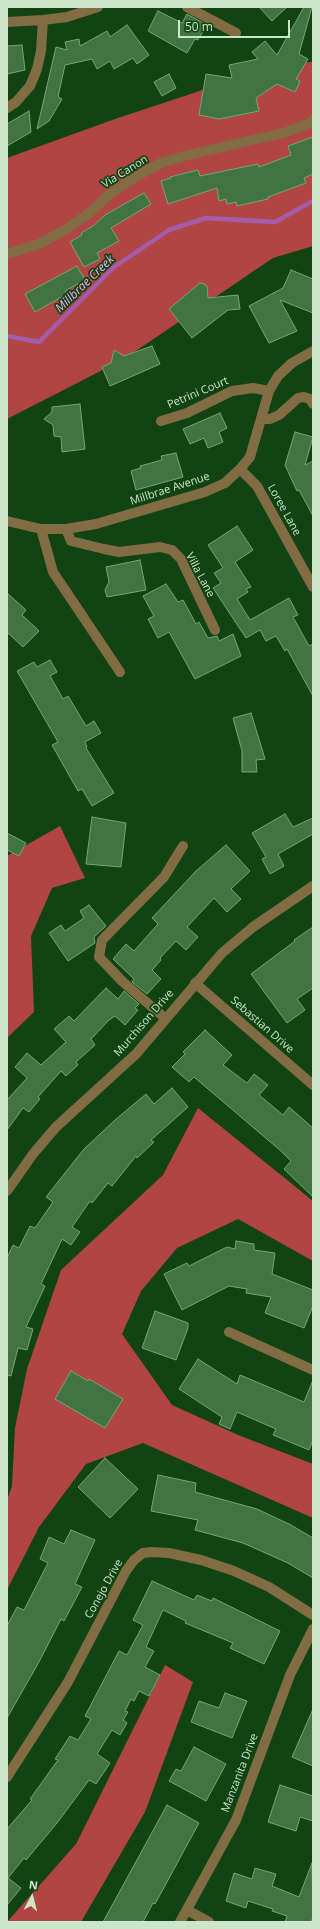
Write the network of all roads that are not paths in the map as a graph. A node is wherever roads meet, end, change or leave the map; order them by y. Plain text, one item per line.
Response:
1 (98, 7) edge
2 (187, 7) edge
3 (43, 20) junction
4 (7, 22) edge
5 (236, 33) dead end
6 (7, 108) edge
7 (313, 120) edge
8 (7, 254) edge
9 (313, 351) edge
10 (269, 391) junction
11 (313, 404) edge
12 (261, 419) junction
13 (161, 421) dead end
14 (240, 470) junction
15 (7, 522) edge
16 (41, 529) junction
17 (66, 529) junction
18 (313, 587) edge
19 (215, 630) dead end
20 (120, 672) dead end
21 (183, 846) dead end
22 (313, 886) edge
23 (195, 983) junction
24 (166, 1019) junction
25 (313, 1085) edge
26 (7, 1191) edge
27 (229, 1332) dead end
28 (313, 1370) edge
29 (313, 1615) edge
30 (313, 1628) edge
31 (7, 1777) edge
32 (187, 1910) junction
33 (180, 1922) edge
34 (209, 1922) edge

1 - 3 street
2 - 5 street
3 - 4 street
3 - 6 street
7 - 8 street, Via Canon
9 - 10 street, Millbrae Avenue
10 - 12 street, Millbrae Avenue
10 - 13 street, Petrini Court
11 - 12 street
12 - 14 street, Millbrae Avenue
14 - 17 street, Millbrae Avenue
14 - 18 street, Loree Lane
15 - 16 street, Millbrae Avenue
16 - 17 street, Millbrae Avenue
16 - 20 street
17 - 19 street, Villa Lane
21 - 24 street
22 - 23 street, Murchison Drive
23 - 24 street, Murchison Drive
23 - 25 street, Sebastian Drive
24 - 26 street, Murchison Drive
27 - 28 street
29 - 31 street, Conejo Drive
30 - 32 street, Manzanita Drive
32 - 33 street, Manzanita Drive
32 - 34 street

